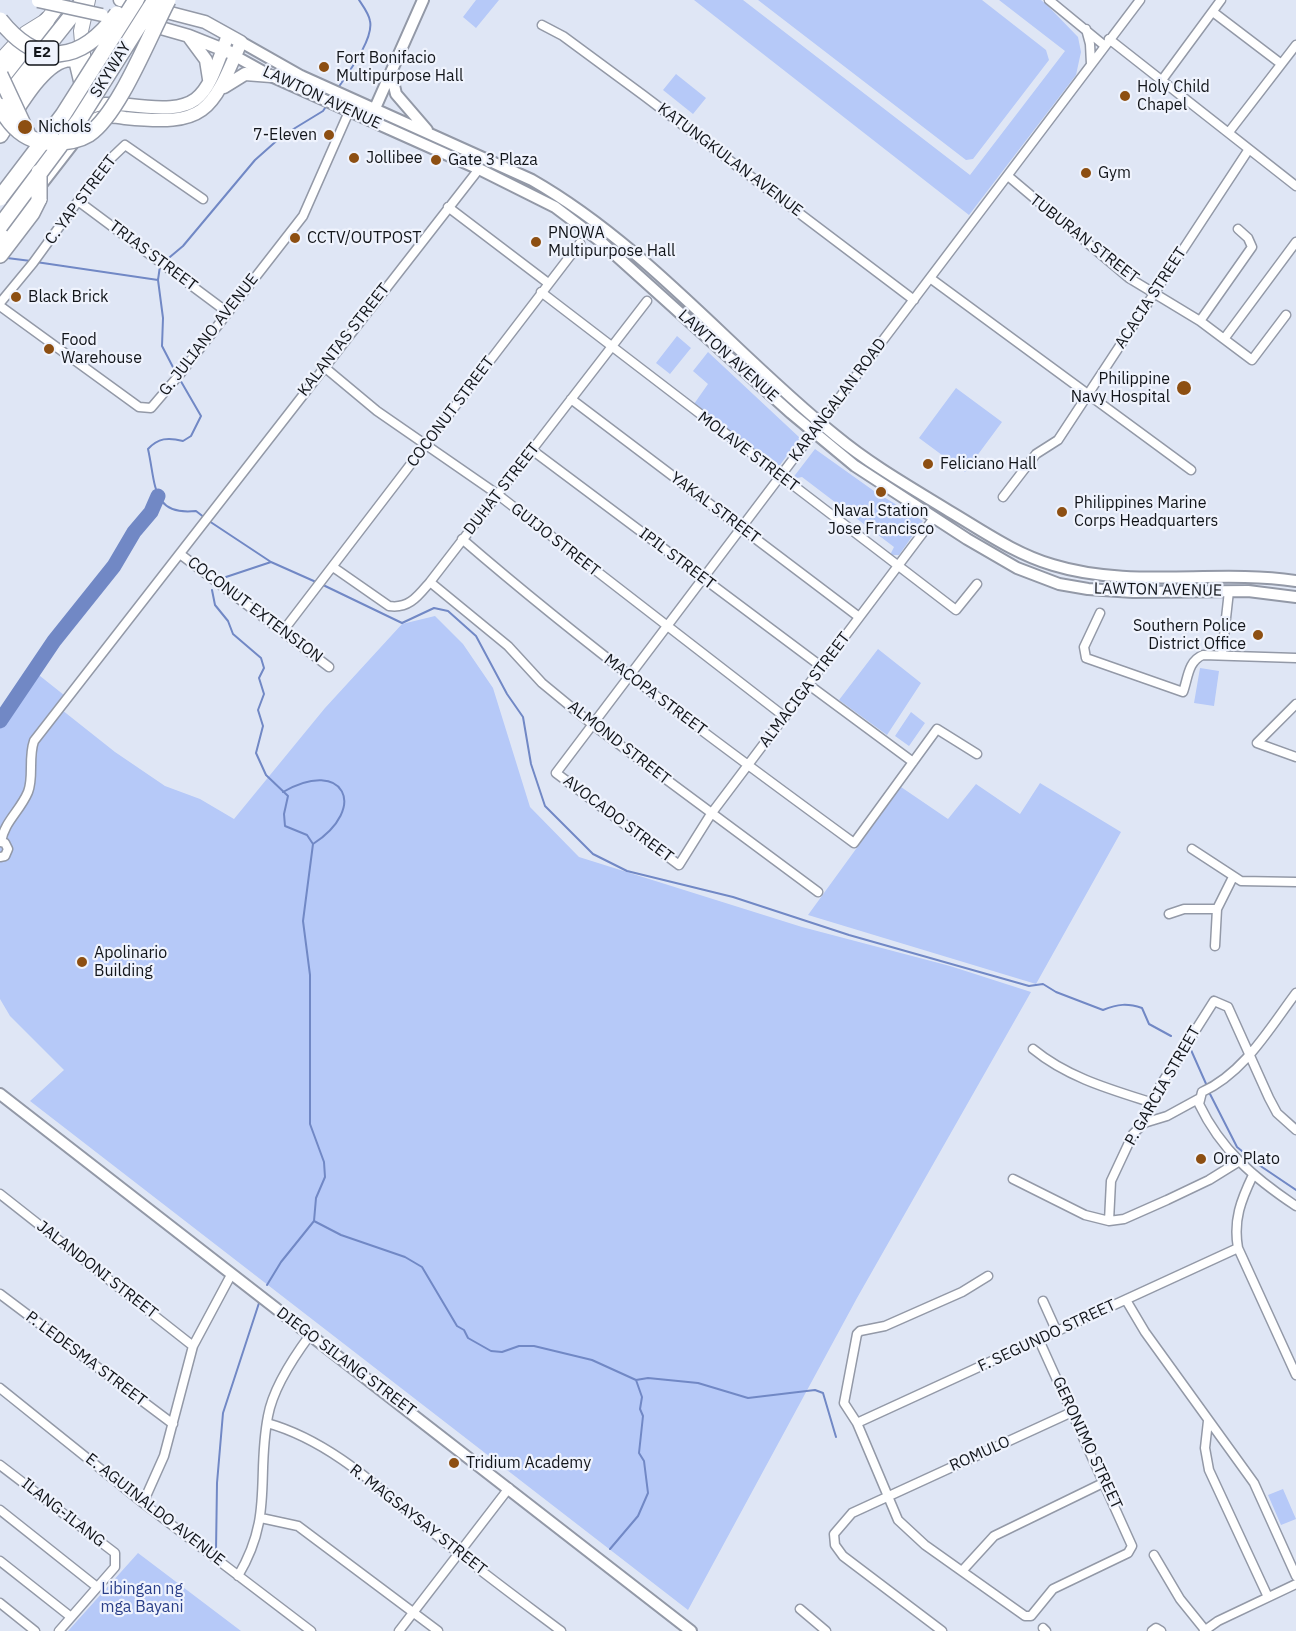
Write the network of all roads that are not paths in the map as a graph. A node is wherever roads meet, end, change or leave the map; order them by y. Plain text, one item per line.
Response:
1 (62, 0) edge
2 (84, 0) edge
3 (88, 0) edge
4 (120, 0) edge
5 (128, 0) edge
6 (136, 0) edge
7 (155, 0) edge
8 (168, 0) edge
9 (423, 0) edge
10 (1049, 0) edge
11 (1140, 0) edge
12 (1221, 0) edge
13 (35, 1) edge
14 (1213, 12) junction
15 (0, 20) edge
16 (47, 20) junction
17 (542, 25) dead end
18 (1086, 29) junction
19 (184, 34) junction
20 (228, 35) junction
21 (241, 42) junction
22 (1107, 43) junction
23 (1296, 45) edge
24 (223, 49) junction
25 (235, 56) junction
26 (0, 61) edge
27 (1280, 63) junction
28 (1091, 65) junction
29 (392, 74) junction
30 (0, 75) edge
31 (271, 76) junction
32 (0, 80) edge
33 (1162, 80) junction
34 (209, 84) junction
35 (217, 94) junction
36 (350, 99) junction
37 (0, 106) edge
38 (375, 109) junction
39 (348, 111) junction
40 (88, 116) junction
41 (370, 121) junction
42 (1229, 132) junction
43 (0, 135) edge
44 (433, 136) junction
45 (1249, 149) junction
46 (479, 169) junction
47 (1008, 176) junction
48 (1296, 186) edge
49 (0, 198) edge
50 (203, 199) dead end
51 (78, 201) junction
52 (448, 207) junction
53 (0, 220) edge
54 (0, 226) edge
55 (1238, 229) dead end
56 (0, 238) edge
57 (1296, 242) edge
58 (580, 243) dead end
59 (0, 255) edge
60 (930, 278) junction
61 (548, 283) junction
62 (541, 292) junction
63 (1155, 292) junction
64 (914, 300) junction
65 (647, 301) dead end
66 (0, 305) edge
67 (227, 312) junction
68 (1286, 315) dead end
69 (1200, 321) junction
70 (1224, 339) junction
71 (611, 348) junction
72 (324, 366) junction
73 (1088, 395) junction
74 (571, 399) junction
75 (820, 422) junction
76 (813, 432) junction
77 (428, 444) junction
78 (532, 450) junction
79 (1191, 470) dead end
80 (780, 476) junction
81 (497, 494) junction
82 (1003, 497) dead end
83 (934, 518) junction
84 (741, 528) junction
85 (462, 539) junction
86 (180, 554) junction
87 (333, 567) junction
88 (897, 567) junction
89 (703, 579) junction
90 (1296, 581) edge
91 (429, 582) junction
92 (977, 584) dead end
93 (1229, 591) junction
94 (1296, 597) edge
95 (1100, 614) dead end
96 (859, 617) junction
97 (666, 628) junction
98 (283, 631) junction
99 (1222, 654) junction
100 (1296, 658) edge
101 (329, 667) dead end
102 (822, 667) junction
103 (629, 676) junction
104 (809, 685) junction
105 (1296, 704) edge
106 (785, 717) junction
107 (593, 724) junction
108 (977, 754) dead end
109 (1296, 757) edge
110 (913, 762) junction
111 (748, 766) junction
112 (556, 773) joint
113 (711, 814) junction
114 (1, 842) edge
115 (1192, 849) dead end
116 (0, 857) edge
117 (679, 865) joint
118 (1233, 877) junction
119 (1296, 882) edge
120 (818, 892) dead end
121 (1217, 909) junction
122 (1169, 914) dead end
123 (1215, 946) dead end
124 (1296, 993) edge
125 (1033, 1049) dead end
126 (1250, 1056) junction
127 (0, 1094) edge
128 (1201, 1095) junction
129 (1150, 1102) junction
130 (1144, 1124) junction
131 (1295, 1128) edge
132 (1238, 1162) junction
133 (1253, 1175) junction
134 (1013, 1179) dead end
135 (0, 1194) edge
136 (1296, 1206) edge
137 (1109, 1221) junction
138 (1238, 1248) junction
139 (231, 1275) junction
140 (988, 1276) dead end
141 (0, 1294) edge
142 (1126, 1300) junction
143 (1043, 1301) dead end
144 (1057, 1332) junction
145 (310, 1335) junction
146 (1039, 1340) junction
147 (193, 1346) junction
148 (1296, 1376) edge
149 (0, 1388) edge
150 (1072, 1412) junction
151 (1208, 1421) junction
152 (267, 1423) junction
153 (857, 1423) junction
154 (173, 1424) junction
155 (0, 1465) edge
156 (1105, 1482) junction
157 (510, 1488) junction
158 (887, 1496) junction
159 (143, 1503) junction
160 (0, 1510) edge
161 (261, 1518) junction
162 (460, 1554) junction
163 (1154, 1555) dead end
164 (0, 1561) edge
165 (962, 1571) junction
166 (238, 1576) junction
167 (1296, 1576) edge
168 (1296, 1584) edge
169 (97, 1587) junction
170 (1268, 1597) junction
171 (0, 1603) edge
172 (800, 1609) dead end
173 (413, 1612) junction
174 (71, 1617) junction
175 (1205, 1630) edge
176 (35, 1631) edge
177 (58, 1631) edge
178 (311, 1631) edge
179 (399, 1631) edge
180 (438, 1631) edge
181 (561, 1631) edge
182 (691, 1631) edge
183 (826, 1631) edge
184 (942, 1631) edge
185 (1152, 1631) edge
186 (1161, 1631) edge

1 - 16 highway, E2
2 - 37 highway, E2
3 - 40 highway
4 - 20 main road, LAWTON AVENUE, bridge
5 - 15 highway, bridge
6 - 49 highway, SKYWAY, bridge
7 - 54 highway, SKYWAY, bridge
8 - 37 highway, bridge
9 - 29 main road
10 - 18 street
11 - 22 street, KARANGALAN ROAD
12 - 14 street
13 - 19 main road, LAWTON AVENUE, bridge
14 - 27 street
14 - 33 street
16 - 26 highway
16 - 32 highway, E2
17 - 64 street, KATUNGKULAN AVENUE
18 - 22 street
18 - 28 street
19 - 24 main road, LAWTON AVENUE
19 - 34 main road
20 - 21 main road, LAWTON AVENUE
20 - 24 main road
21 - 25 main road
21 - 36 main road, LAWTON AVENUE
22 - 28 street, KARANGALAN ROAD
22 - 33 street
23 - 27 street
24 - 25 main road, LAWTON AVENUE
24 - 34 main road
25 - 31 main road, LAWTON AVENUE
25 - 35 main road
27 - 42 street
28 - 47 street, KARANGALAN ROAD
29 - 38 main road
29 - 44 main road
30 - 59 highway, bridge
31 - 35 main road
31 - 39 main road, LAWTON AVENUE
33 - 42 street
34 - 40 main road
35 - 40 main road
36 - 38 main road, LAWTON AVENUE
36 - 39 street, G. JULIANO AVENUE
38 - 41 main road
38 - 44 main road, LAWTON AVENUE
39 - 41 main road, LAWTON AVENUE
39 - 67 street, G. JULIANO AVENUE
40 - 43 highway
40 - 53 main road
40 - 56 main road
41 - 46 main road, LAWTON AVENUE
42 - 45 street
44 - 75 main road, LAWTON AVENUE
45 - 48 street
45 - 63 street, ACACIA STREET
46 - 52 street, KALANTAS STREET
46 - 76 main road, LAWTON AVENUE
47 - 60 street, KARANGALAN ROAD
47 - 63 street, TUBURAN STREET
50 - 51 street, C. YAP STREET
51 - 66 street, C. YAP STREET
51 - 67 street, TRIAS STREET
52 - 61 street
52 - 72 street, KALANTAS STREET
55 - 69 street
57 - 70 street
58 - 61 street, COCONUT STREET
60 - 64 street, KARANGALAN ROAD
60 - 73 street
61 - 62 street, COCONUT STREET
62 - 71 street, MOLAVE STREET
62 - 77 street, COCONUT STREET
63 - 69 street, TUBURAN STREET
63 - 73 street, ACACIA STREET
64 - 75 street, KARANGALAN ROAD
65 - 71 street, DUHAT STREET
66 - 67 street, G. JULIANO AVENUE
68 - 70 street, TUBURAN STREET
69 - 70 street, TUBURAN STREET
71 - 74 street, DUHAT STREET
71 - 80 street, MOLAVE STREET
72 - 77 street, GUIJO STREET
72 - 86 street, KALANTAS STREET
73 - 79 street
73 - 82 street, ACACIA STREET
74 - 78 street, DUHAT STREET
74 - 84 street, YAKAL STREET
75 - 76 street, KARANGALAN ROAD
75 - 90 main road, LAWTON AVENUE
76 - 80 street, KARANGALAN ROAD
76 - 83 main road, LAWTON AVENUE
77 - 81 street, GUIJO STREET
77 - 87 street, COCONUT STREET
78 - 81 street, DUHAT STREET
78 - 89 street, IPIL STREET
80 - 84 street, KARANGALAN ROAD
80 - 88 street, MOLAVE STREET
81 - 85 street, DUHAT STREET
81 - 97 street, GUIJO STREET
83 - 88 street, ALMACIGA STREET
83 - 93 main road, LAWTON AVENUE
84 - 89 street, KARANGALAN ROAD
84 - 96 street, YAKAL STREET
85 - 91 street, DUHAT STREET
85 - 103 street, MACOPA STREET
86 - 98 street, COCONUT EXTENSION
86 - 114 street
87 - 91 street, DUHAT STREET
87 - 98 street, COCONUT STREET
88 - 92 street, MOLAVE STREET
88 - 96 street, ALMACIGA STREET
89 - 97 street, KARANGALAN ROAD
89 - 102 street, IPIL STREET
91 - 107 street, ALMOND STREET
93 - 94 main road, LAWTON AVENUE
93 - 99 street
95 - 99 street
96 - 102 street, ALMACIGA STREET
97 - 103 street, KARANGALAN ROAD
97 - 106 street, GUIJO STREET
98 - 101 street, COCONUT EXTENSION
99 - 100 street
102 - 104 street, ALMACIGA STREET
103 - 107 street, KARANGALAN ROAD
103 - 111 street, MACOPA STREET
104 - 106 street, ALMACIGA STREET
104 - 110 street
105 - 109 street
106 - 111 street, ALMACIGA STREET
107 - 112 street, KARANGALAN ROAD
107 - 113 street, ALMOND STREET
108 - 110 street
110 - 111 street, MACOPA STREET
111 - 113 street, ALMACIGA STREET
112 - 117 street, AVOCADO STREET
113 - 117 street, ALMACIGA STREET
113 - 120 street, ALMOND STREET
114 - 116 street
115 - 118 street
118 - 119 street
118 - 121 street
121 - 122 street
121 - 123 street
124 - 126 street
125 - 129 street
126 - 128 street
126 - 129 street, P. GARCIA STREET
126 - 131 street, P. GARCIA STREET
127 - 139 main road, DIEGO SILANG STREET
128 - 130 street
128 - 132 street
129 - 130 street, P. GARCIA STREET
130 - 137 street, P. GARCIA STREET
132 - 133 street
132 - 137 street
133 - 136 street
133 - 138 street
134 - 137 street
135 - 147 street, JALANDONI STREET
138 - 142 street, F. SEGUNDO STREET
138 - 148 street
139 - 145 main road, DIEGO SILANG STREET
139 - 147 street
140 - 153 street
141 - 154 street, P. LEDESMA STREET
142 - 144 street, F. SEGUNDO STREET
142 - 151 street
143 - 144 street
144 - 146 street, F. SEGUNDO STREET
145 - 152 street
145 - 157 main road, DIEGO SILANG STREET
146 - 150 street, GERONIMO STREET
146 - 153 street, F. SEGUNDO STREET
147 - 154 street
149 - 159 street, E. AGUINALDO AVENUE
150 - 156 street, GERONIMO STREET
150 - 158 street, ROMULO
151 - 167 street
151 - 170 street
152 - 161 street
152 - 162 street, R. MAGSAYSAY STREET
153 - 158 street
154 - 159 street
155 - 169 street, ILANG-ILANG
156 - 165 street
156 - 165 street, GERONIMO STREET
157 - 162 street
157 - 182 main road, DIEGO SILANG STREET
158 - 165 street
158 - 184 street, ROMULO
159 - 166 street, E. AGUINALDO AVENUE
160 - 169 street
161 - 166 street
161 - 173 street
162 - 173 street
162 - 181 street, R. MAGSAYSAY STREET
163 - 175 street
164 - 174 street
166 - 178 street, E. AGUINALDO AVENUE
168 - 170 street
169 - 174 street
170 - 175 street
171 - 176 street
172 - 183 street
173 - 179 street
173 - 180 street
174 - 177 street
185 - 186 street

